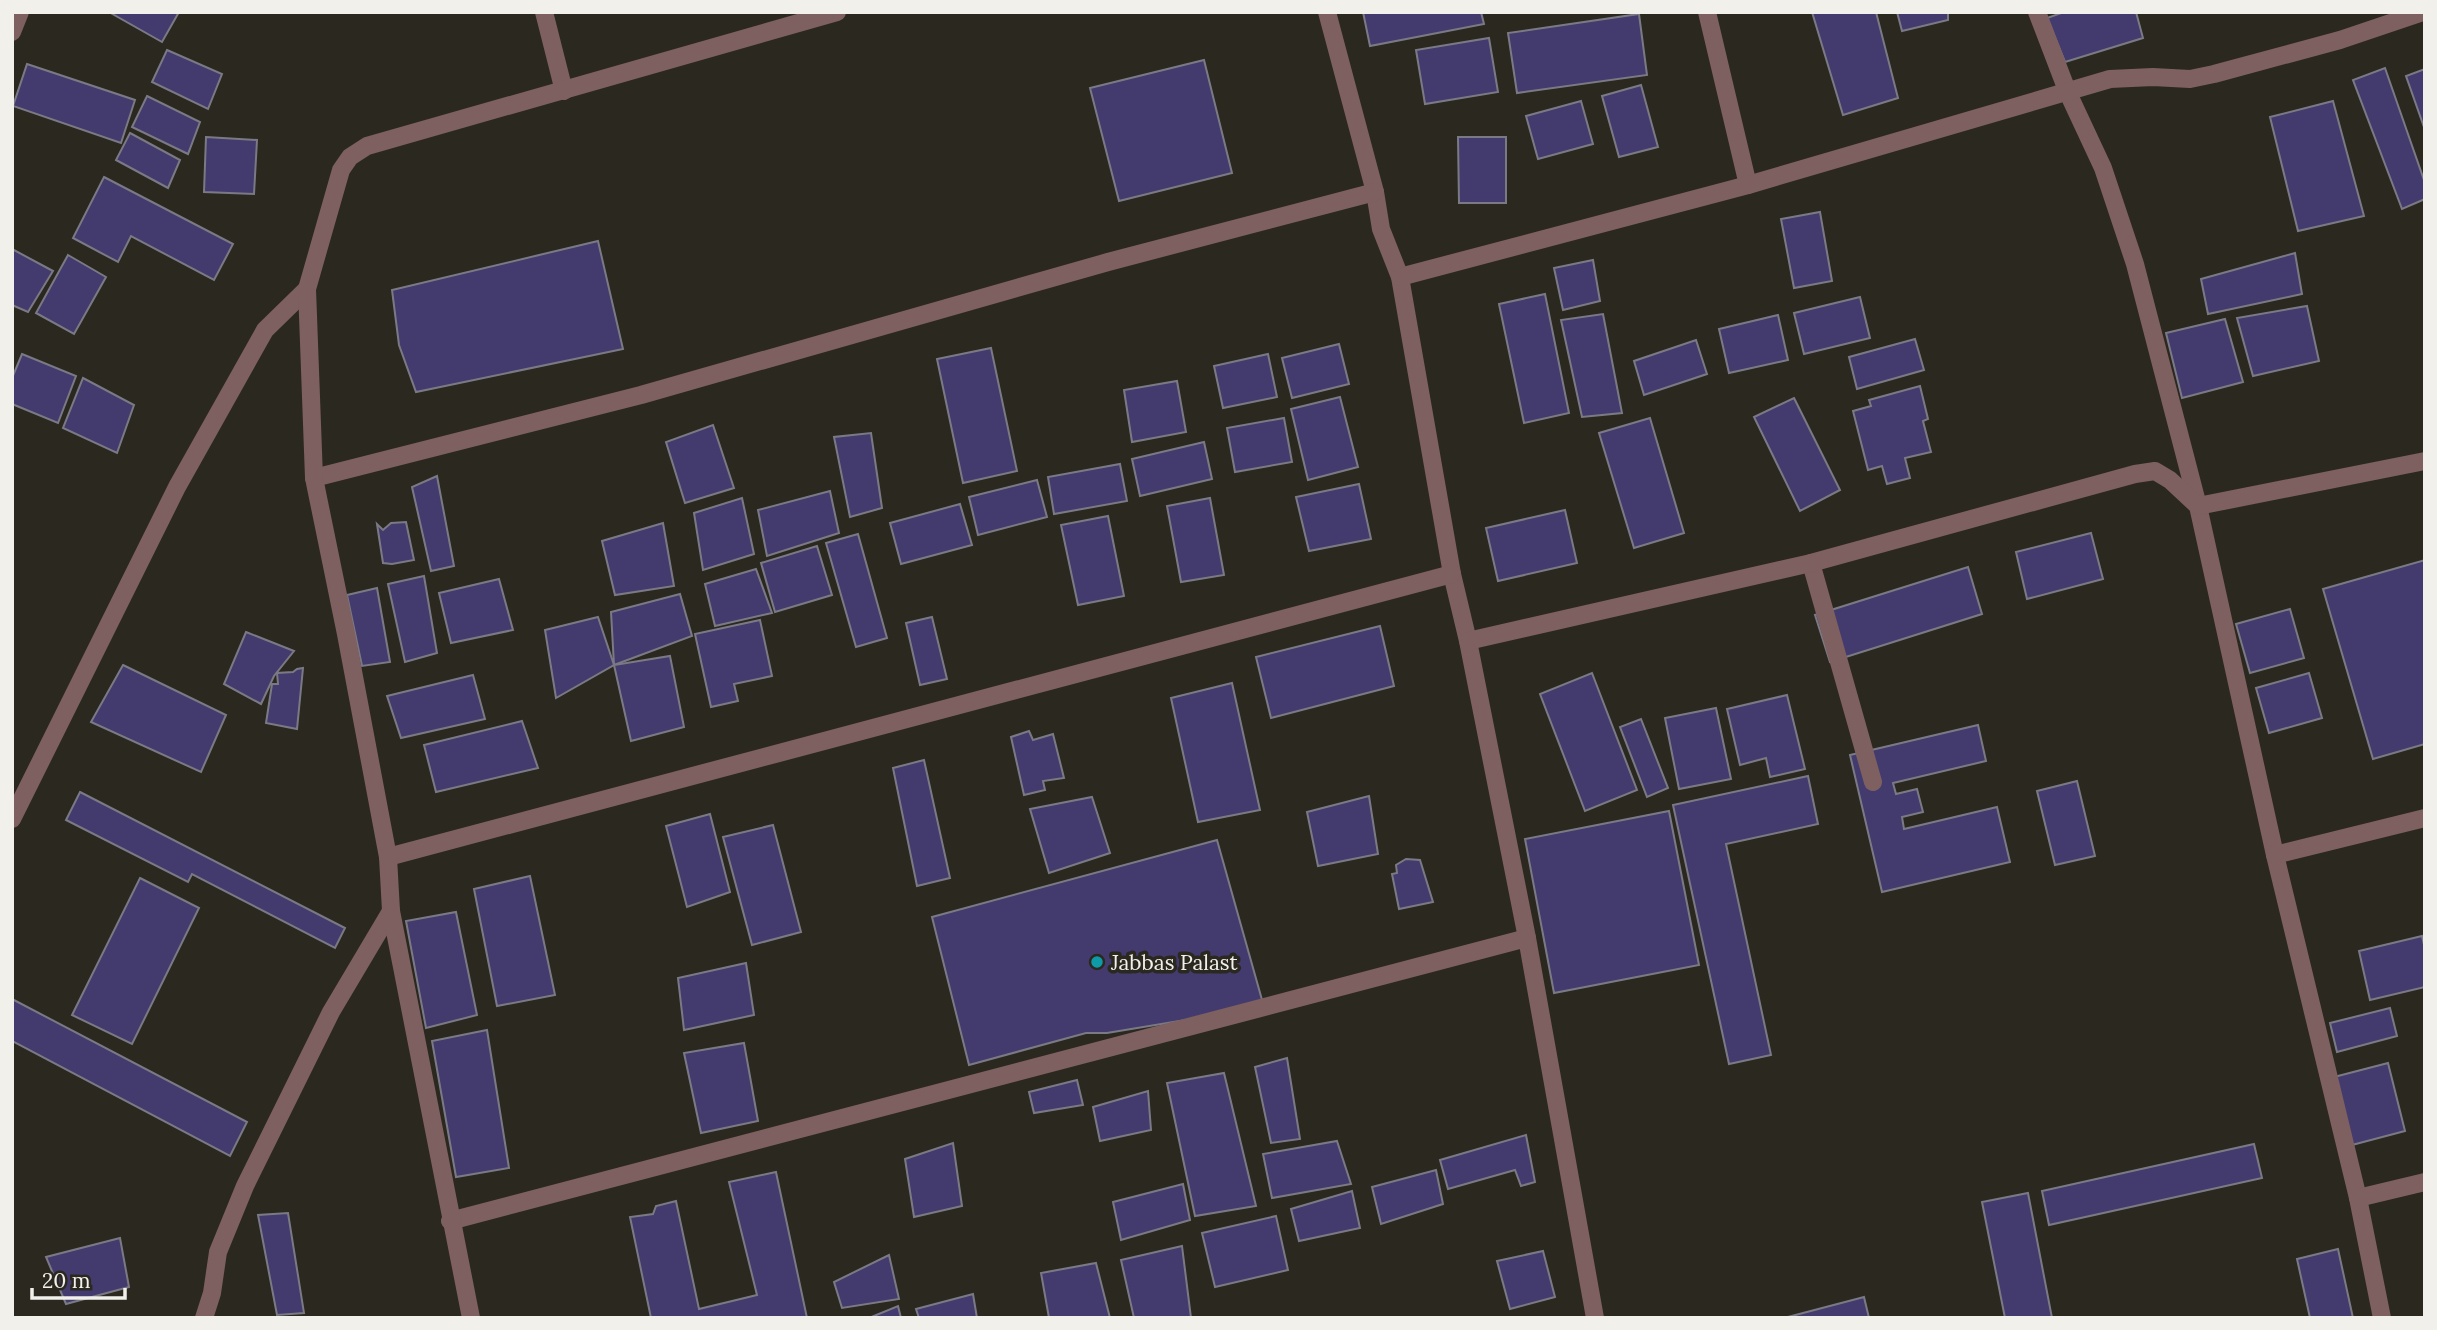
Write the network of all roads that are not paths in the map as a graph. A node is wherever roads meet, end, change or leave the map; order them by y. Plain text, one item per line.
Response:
1 (20, 12) edge
2 (544, 12) edge
3 (837, 12) edge
4 (1327, 12) edge
5 (1707, 12) edge
6 (2037, 12) edge
7 (2423, 12) edge
8 (12, 32) edge
9 (564, 91) junction
10 (2068, 93) junction
11 (1748, 185) junction
12 (1375, 192) junction
13 (1400, 277) junction
14 (307, 289) junction
15 (2425, 460) edge
16 (314, 478) junction
17 (2198, 506) junction
18 (1811, 563) junction
19 (1452, 574) junction
20 (1468, 641) junction
21 (1873, 782) dead end
22 (12, 818) edge
23 (2425, 818) edge
24 (2275, 855) junction
25 (388, 857) junction
26 (391, 911) junction
27 (1527, 937) junction
28 (2425, 1182) edge
29 (2358, 1198) junction
30 (450, 1221) junction
31 (204, 1318) edge
32 (471, 1318) edge
33 (1595, 1318) edge
34 (2382, 1318) edge

1 - 8 street
2 - 9 street
3 - 9 street
4 - 12 street
5 - 11 street
6 - 10 street
7 - 10 street
9 - 14 street
10 - 11 street
10 - 17 street
11 - 13 street
12 - 13 street
12 - 16 street
13 - 19 street
14 - 16 street
14 - 22 street
15 - 17 street
16 - 25 street
17 - 18 street
17 - 24 street
18 - 20 street
18 - 21 street
19 - 20 street
19 - 25 street
20 - 27 street
23 - 24 street
24 - 29 street
25 - 26 street
26 - 30 street
26 - 31 street
27 - 30 street
27 - 33 street
28 - 29 street
29 - 34 street
30 - 32 street

